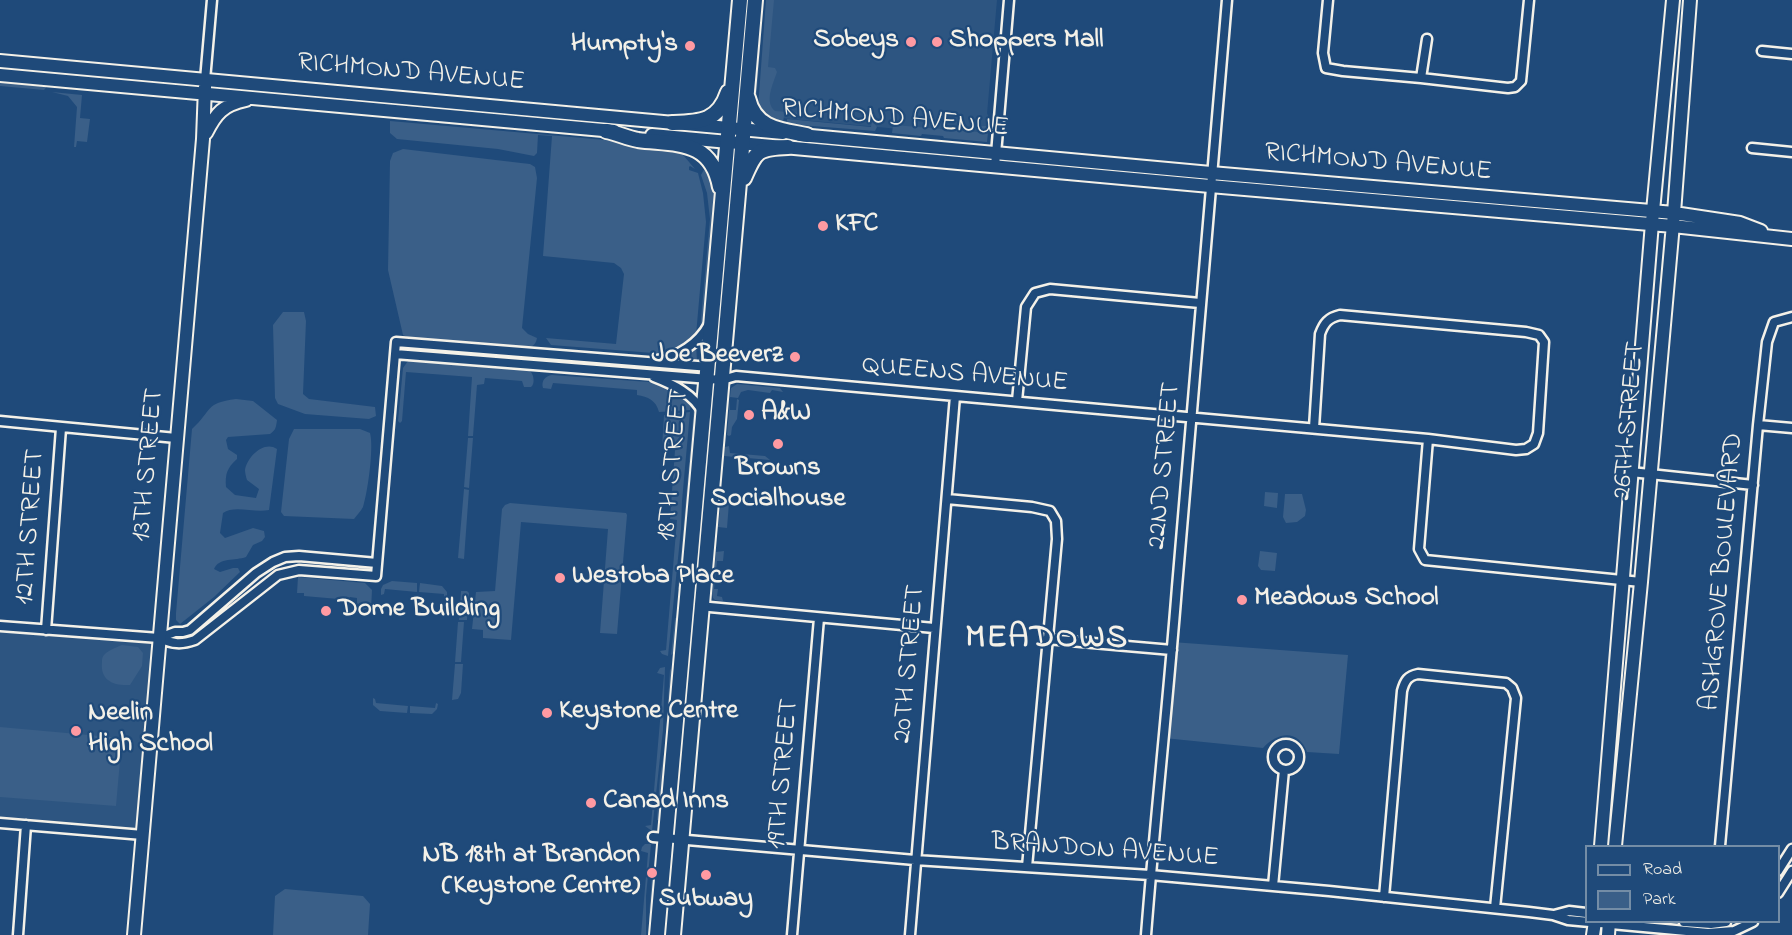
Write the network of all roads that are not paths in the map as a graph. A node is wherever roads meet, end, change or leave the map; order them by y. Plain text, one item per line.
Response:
1 (212, 0) edge
2 (740, 0) edge
3 (754, 0) edge
4 (1009, 0) edge
5 (1227, 0) edge
6 (1328, 0) edge
7 (1529, 0) edge
8 (1673, 0) edge
9 (1690, 0) edge
10 (1427, 39) dead end
11 (1762, 51) dead end
12 (1792, 54) edge
13 (0, 61) edge
14 (735, 61) junction
15 (0, 75) edge
16 (1421, 78) junction
17 (205, 80) junction
18 (747, 87) junction
19 (206, 94) junction
20 (386, 96) junction
21 (255, 98) junction
22 (384, 111) junction
23 (672, 123) junction
24 (606, 131) junction
25 (736, 135) junction
26 (807, 135) junction
27 (203, 139) junction
28 (788, 147) junction
29 (1752, 148) dead end
30 (1792, 152) edge
31 (995, 160) junction
32 (1211, 173) junction
33 (1210, 186) junction
34 (737, 197) junction
35 (722, 207) junction
36 (1653, 211) junction
37 (1673, 220) junction
38 (1652, 225) junction
39 (1787, 239) edge
40 (714, 303) junction
41 (1200, 303) junction
42 (1792, 317) edge
43 (395, 354) junction
44 (641, 361) junction
45 (642, 373) junction
46 (719, 374) junction
47 (954, 396) junction
48 (1017, 401) junction
49 (1190, 417) junction
50 (0, 421) edge
51 (703, 423) junction
52 (1758, 425) junction
53 (61, 428) junction
54 (1314, 428) junction
55 (1792, 428) edge
56 (176, 438) junction
57 (1428, 439) junction
58 (1631, 472) junction
59 (1651, 474) junction
60 (1753, 485) junction
61 (947, 499) junction
62 (377, 563) junction
63 (1622, 580) junction
64 (1641, 582) junction
65 (694, 605) junction
66 (819, 618) junction
67 (0, 626) edge
68 (934, 628) junction
69 (46, 630) junction
70 (159, 638) junction
71 (1047, 639) junction
72 (1172, 650) junction
73 (1284, 770) dead end
74 (0, 823) edge
75 (26, 825) junction
76 (143, 835) junction
77 (660, 837) junction
78 (680, 839) junction
79 (1601, 845) edge
80 (1614, 845) edge
81 (1720, 845) edge
82 (799, 849) junction
83 (1792, 849) edge
84 (915, 860) junction
85 (1027, 867) junction
86 (1780, 869) edge
87 (1792, 871) edge
88 (1150, 875) junction
89 (1274, 886) junction
90 (1780, 891) edge
91 (1384, 897) junction
92 (1495, 908) junction
93 (1553, 915) junction
94 (1585, 919) edge
95 (1585, 922) edge
96 (1592, 923) edge
97 (1720, 923) edge
98 (1749, 923) edge
99 (1609, 927) edge
100 (1718, 933) junction
101 (18, 935) edge
102 (134, 935) edge
103 (657, 935) edge
104 (673, 935) edge
105 (792, 935) edge
106 (909, 935) edge
107 (1146, 935) edge

1 - 17 street, 13TH STREET
2 - 14 main road, 18TH STREET
3 - 18 main road, 18TH STREET
4 - 31 street
5 - 32 street, 22ND STREET
6 - 16 street
7 - 16 street
8 - 36 main road, 26TH STREET
9 - 37 main road, 26TH STREET
10 - 16 street
11 - 12 street
13 - 17 main road, RICHMOND AVENUE
14 - 23 main road
14 - 25 main road, 18TH STREET
15 - 19 main road, RICHMOND AVENUE
17 - 19 main road, 13TH STREET
17 - 20 main road, RICHMOND AVENUE
18 - 25 main road, 18TH STREET
18 - 26 main road
19 - 21 main road, RICHMOND AVENUE
19 - 27 main road, 13TH STREET
20 - 22 street
20 - 23 main road, RICHMOND AVENUE
21 - 22 main road, RICHMOND AVENUE
21 - 27 main road
22 - 24 main road, RICHMOND AVENUE
23 - 25 main road, RICHMOND AVENUE
24 - 25 main road, RICHMOND AVENUE
24 - 35 main road
25 - 26 main road, RICHMOND AVENUE
25 - 28 main road, RICHMOND AVENUE
25 - 34 main road, 18TH STREET
25 - 35 main road, 18TH STREET
26 - 31 main road, RICHMOND AVENUE
27 - 56 main road, 13TH STREET
28 - 31 main road, RICHMOND AVENUE
28 - 34 main road
29 - 30 street
31 - 32 main road, RICHMOND AVENUE
31 - 33 main road, RICHMOND AVENUE
32 - 33 street, 22ND STREET
32 - 36 main road, RICHMOND AVENUE
33 - 38 main road, RICHMOND AVENUE
33 - 41 street, 22ND STREET
34 - 46 main road, 18TH STREET
35 - 40 main road, 18TH STREET
36 - 37 main road, RICHMOND AVENUE
36 - 38 main road, 26TH STREET
37 - 38 main road, RICHMOND AVENUE
37 - 39 main road, RICHMOND AVENUE
37 - 59 main road, 26TH STREET
38 - 58 main road, 26TH STREET
40 - 44 street
40 - 46 main road, 18TH STREET
41 - 48 street
41 - 49 street, 22ND STREET
42 - 52 street, ASHGROVE BOULEVARD
43 - 44 street
43 - 45 street
43 - 62 street
44 - 46 street
45 - 46 street
45 - 51 street
46 - 47 street, QUEENS AVENUE
46 - 51 main road, 18TH STREET
46 - 65 main road, 18TH STREET
47 - 48 street, QUEENS AVENUE
47 - 61 street, 20TH STREET
48 - 49 street, QUEENS AVENUE
49 - 54 street, QUEENS AVENUE
49 - 72 street, 22ND STREET
50 - 53 street
51 - 65 main road, 18TH STREET
52 - 55 street
52 - 60 street, ASHGROVE BOULEVARD
53 - 56 street
53 - 69 street, 12TH STREET
54 - 57 street, QUEENS AVENUE
54 - 57 street, QUEENS AVENUE
56 - 70 main road, 13TH STREET
57 - 63 street
58 - 59 street
58 - 63 main road, 26TH STREET
59 - 60 street
59 - 64 main road, 26TH STREET
60 - 81 street, ASHGROVE BOULEVARD
61 - 68 street, 20TH STREET
61 - 71 street
62 - 70 street
62 - 70 street
63 - 64 street
63 - 79 main road, 26TH STREET
64 - 80 main road, 26TH STREET
65 - 66 street
65 - 77 main road, 18TH STREET
65 - 78 main road, 18TH STREET
66 - 68 street
66 - 82 street, 19TH STREET
67 - 69 street
68 - 84 street, 20TH STREET
69 - 70 street
70 - 76 main road, 13TH STREET
71 - 72 street
71 - 85 street
72 - 88 street, 22ND STREET
73 - 89 street
74 - 75 street
75 - 76 street
75 - 101 street
76 - 102 main road, 13TH STREET
77 - 78 street, BRANDON AVENUE
77 - 103 main road, 18TH STREET
78 - 82 street, BRANDON AVENUE
78 - 104 main road, 18TH STREET
82 - 84 street, BRANDON AVENUE
82 - 105 street, 19TH STREET
83 - 86 street
84 - 85 street, BRANDON AVENUE
84 - 106 street, 20TH STREET
85 - 88 street, BRANDON AVENUE
87 - 90 street
88 - 89 street, BRANDON AVENUE
88 - 107 street, 22ND STREET
89 - 91 street, BRANDON AVENUE
91 - 92 street, BRANDON AVENUE
91 - 92 street
92 - 93 street, BRANDON AVENUE
93 - 94 street, BRANDON AVENUE
93 - 95 street, BRANDON AVENUE
96 - 99 street
97 - 100 street
98 - 100 street
99 - 100 street

